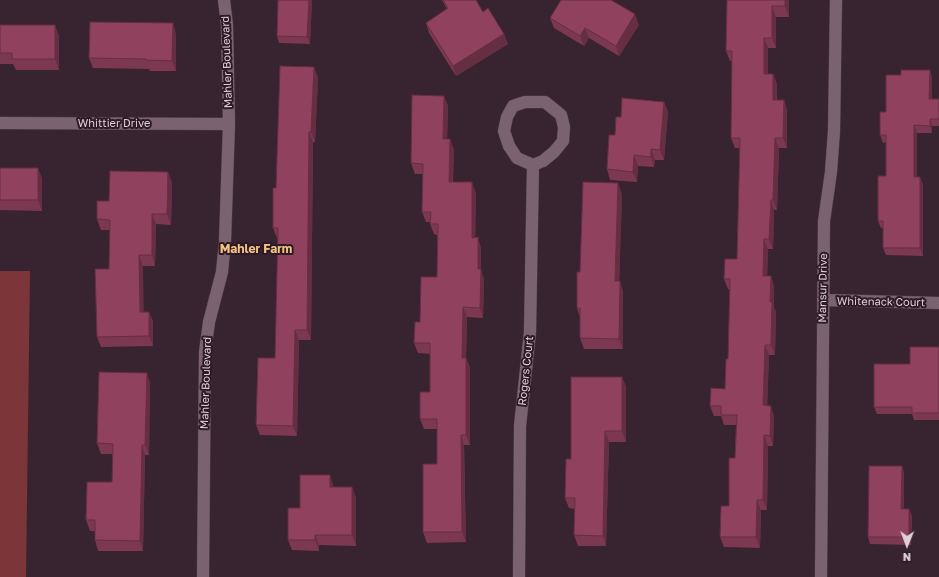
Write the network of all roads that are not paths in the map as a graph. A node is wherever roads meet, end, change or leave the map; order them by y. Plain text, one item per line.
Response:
1 (224, 0) edge
2 (836, 0) edge
3 (0, 123) edge
4 (228, 124) junction
5 (533, 165) junction
6 (823, 300) junction
7 (939, 303) edge
8 (203, 577) edge
9 (519, 577) edge
10 (821, 577) edge

1 - 4 street, Mahler Boulevard
2 - 6 street, Mansur Drive
3 - 4 street, Whittier Drive
4 - 8 street, Mahler Boulevard
5 - 5 street
5 - 9 street, Rogers Court
6 - 7 street, Whitenack Court
6 - 10 street, Mansur Drive

